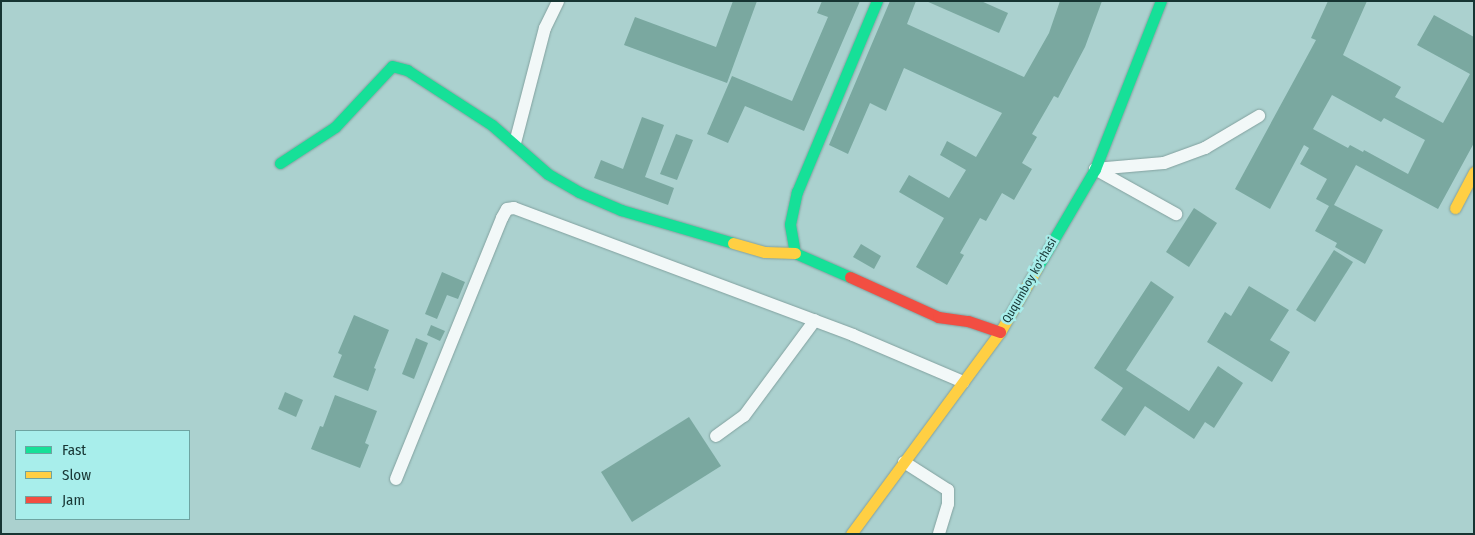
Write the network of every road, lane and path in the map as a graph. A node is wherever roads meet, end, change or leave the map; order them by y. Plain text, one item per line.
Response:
1 (558, 1) edge
2 (877, 1) edge
3 (1161, 1) edge
4 (1259, 116) dead end
5 (515, 143) junction
6 (280, 163) dead end
7 (1095, 169) junction
8 (1474, 172) edge
9 (1455, 208) dead end
10 (1176, 214) dead end
11 (796, 253) junction
12 (815, 320) junction
13 (1000, 332) junction
14 (963, 382) junction
15 (716, 436) dead end
16 (904, 462) junction
17 (396, 479) dead end
18 (851, 534) edge
19 (939, 534) edge

1 - 5 lane
2 - 11 street
3 - 7 street, Ququmboy ko'chasi
4 - 7 lane
5 - 6 street
5 - 11 street
7 - 10 lane
7 - 13 street, Ququmboy ko'chasi
8 - 9 street
11 - 13 street
12 - 14 lane
12 - 15 lane
12 - 17 lane
13 - 14 street, Ququmboy ko'chasi
14 - 16 street, Ququmboy ko'chasi
16 - 18 street, Ququmboy ko'chasi
16 - 19 lane

